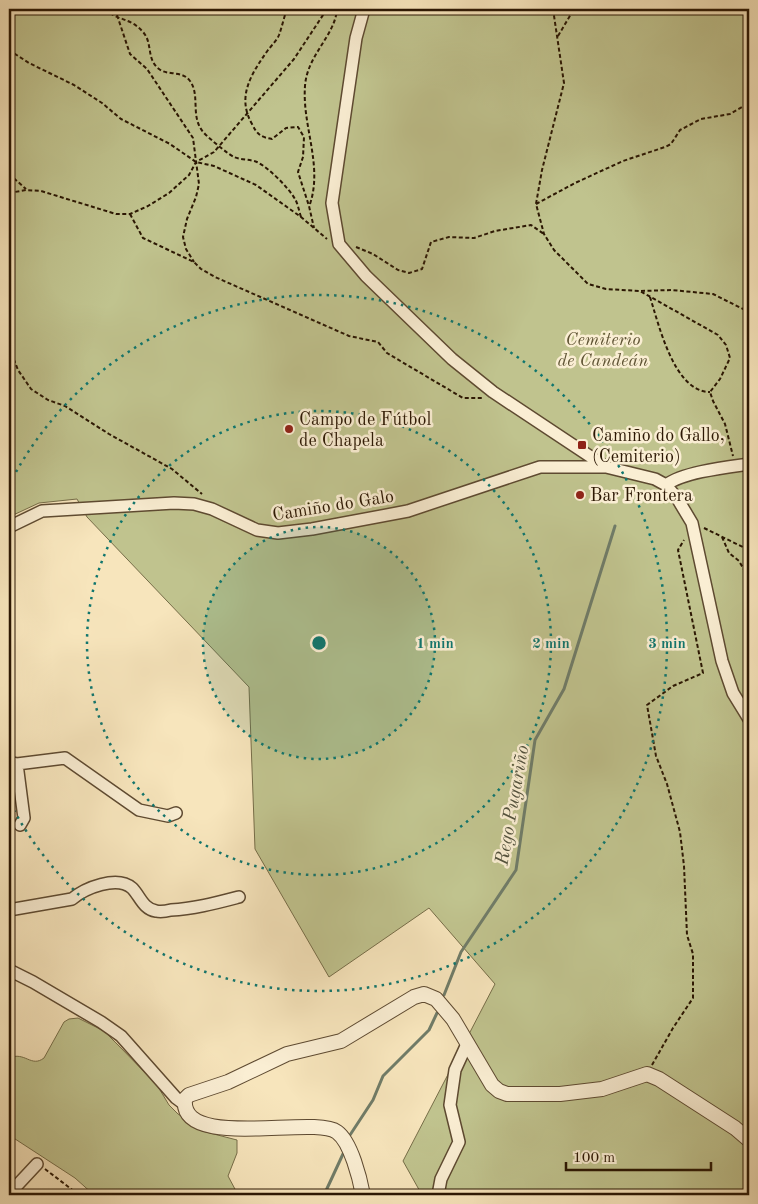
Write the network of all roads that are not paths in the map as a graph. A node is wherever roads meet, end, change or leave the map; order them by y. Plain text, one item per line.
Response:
1 (364, 9) edge
2 (749, 464) edge
3 (606, 467) junction
4 (666, 484) junction
5 (9, 527) edge
6 (749, 719) edge
7 (13, 763) edge
8 (176, 813) dead end
9 (20, 825) dead end
10 (239, 897) dead end
11 (9, 910) edge
12 (9, 970) edge
13 (468, 1044) junction
14 (184, 1104) junction
15 (749, 1140) edge
16 (37, 1164) road end
17 (9, 1194) edge
18 (363, 1195) edge
19 (438, 1195) edge

1 - 3 street
2 - 4 street
3 - 4 street
3 - 5 street, Camiño do Galo
4 - 6 street
7 - 8 street
7 - 9 street
10 - 11 street
12 - 14 street
13 - 14 street
13 - 15 street
13 - 19 street
14 - 18 street
16 - 17 street

